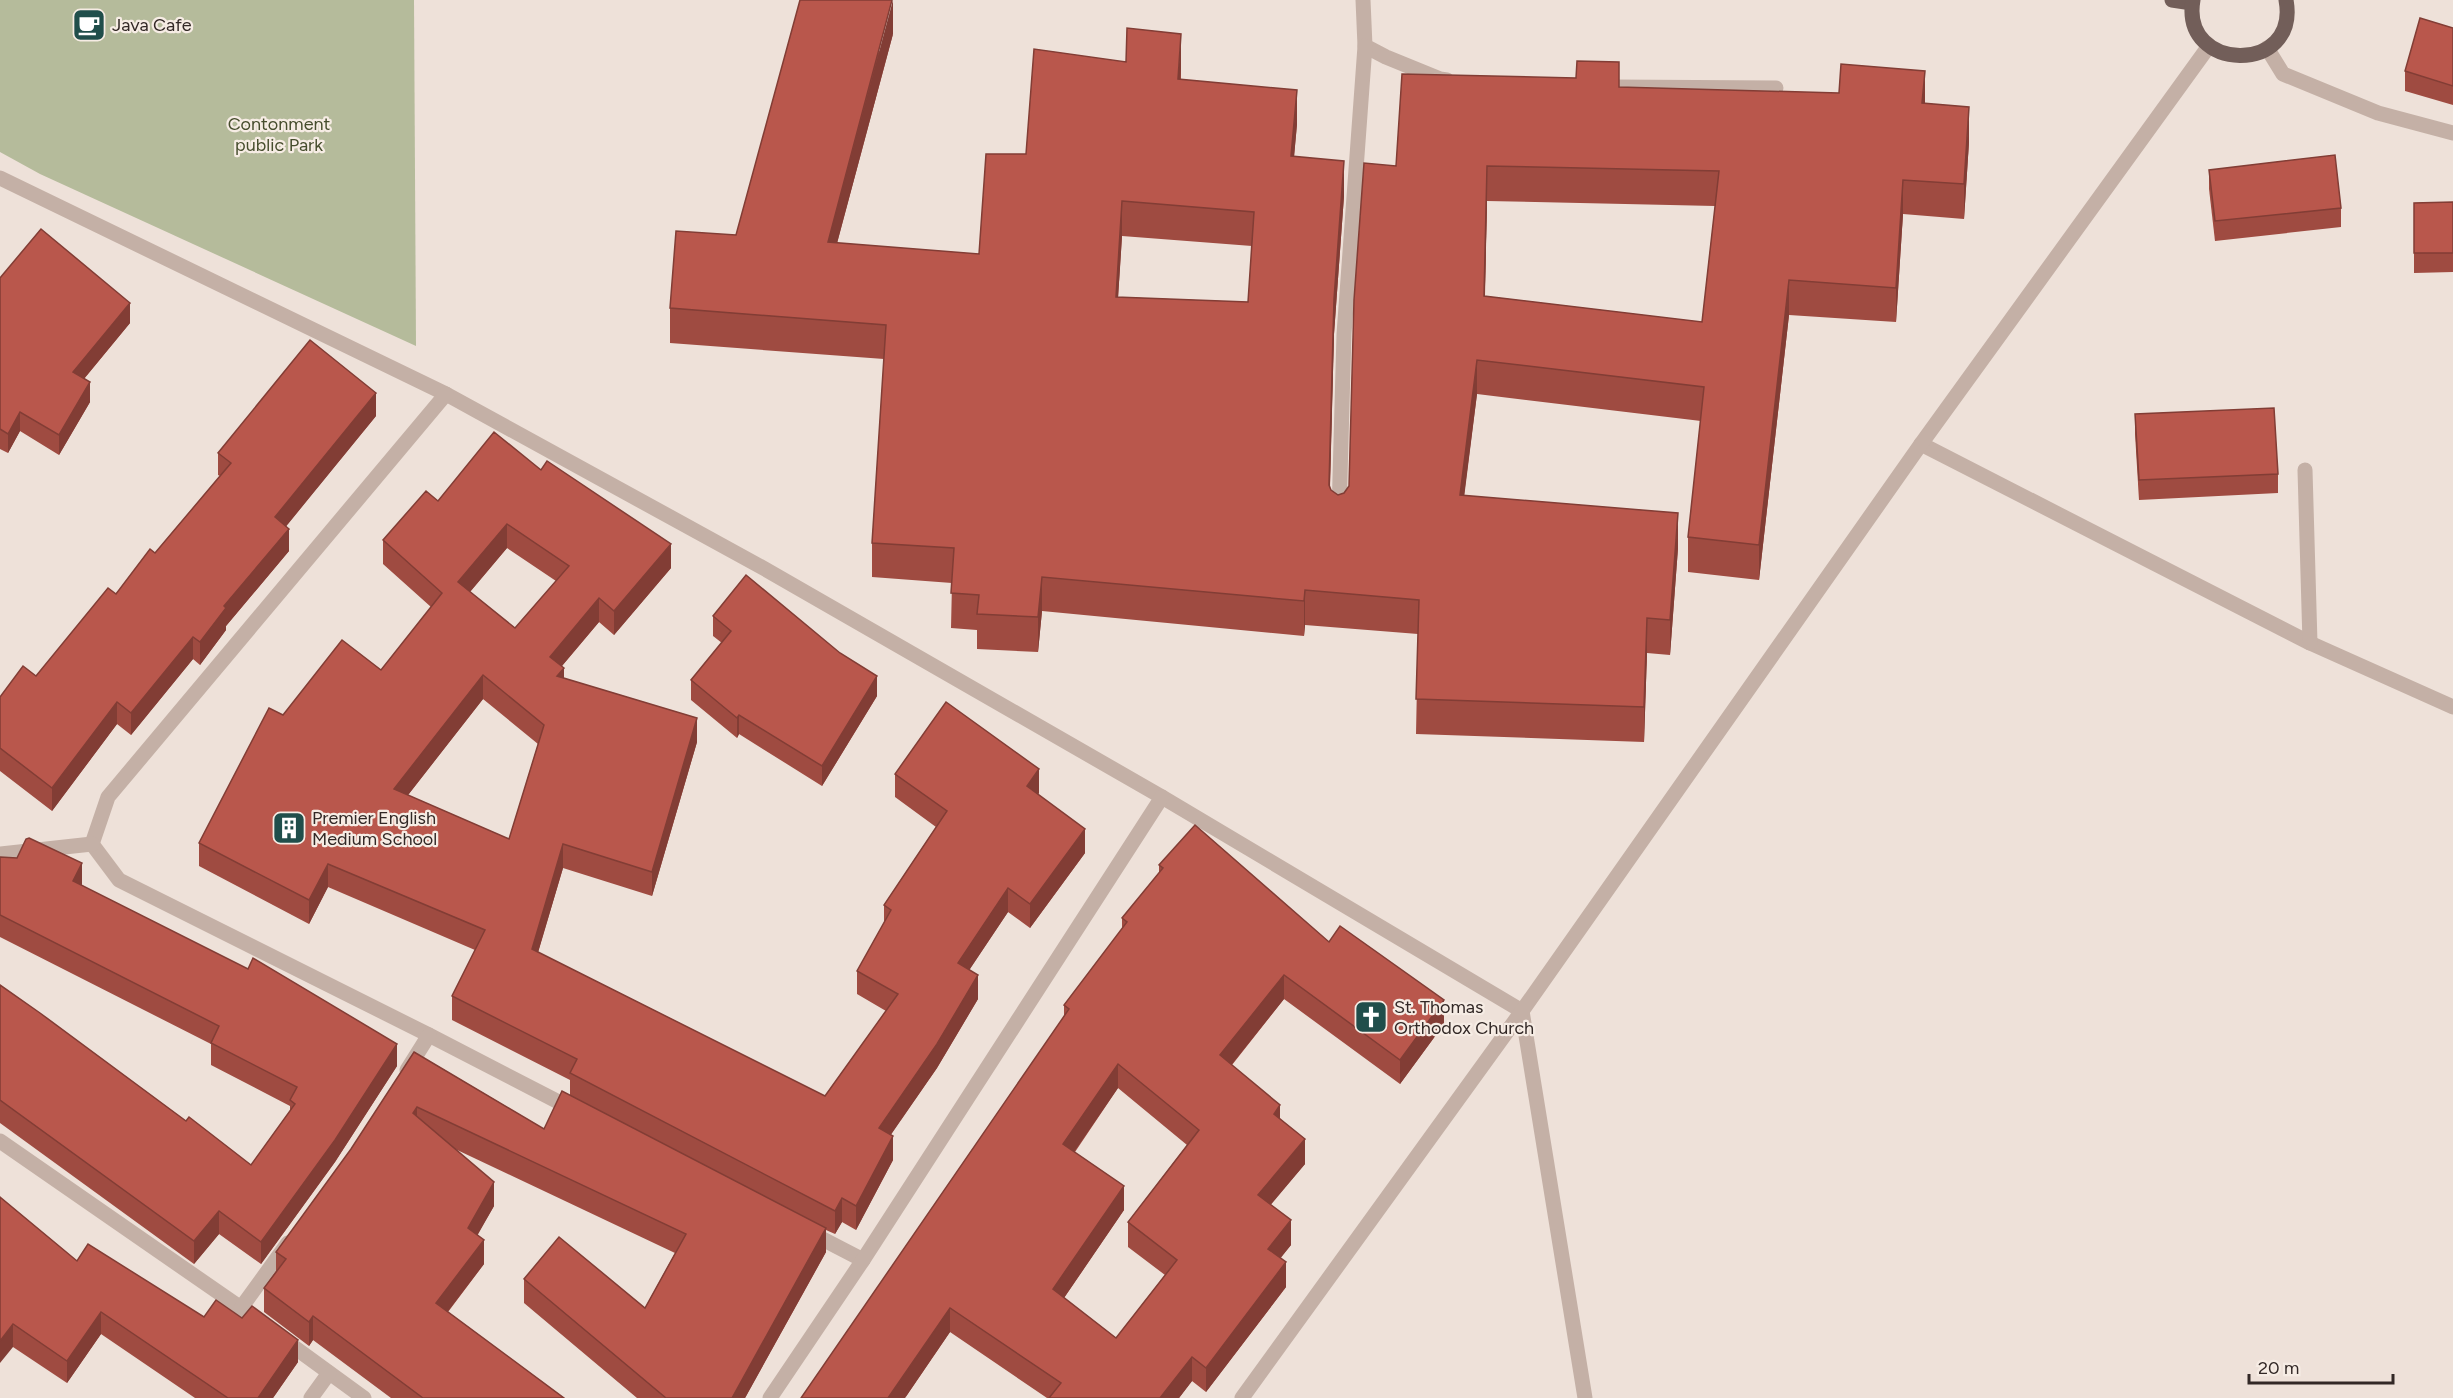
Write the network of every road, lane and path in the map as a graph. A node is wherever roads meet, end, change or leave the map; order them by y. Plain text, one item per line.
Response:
1 (1363, 0) edge
2 (2172, 0) edge
3 (2286, 0) edge
4 (2193, 2) edge
5 (1365, 46) junction
6 (2209, 46) junction
7 (2268, 48) junction
8 (1463, 81) edge
9 (1602, 87) edge
10 (1776, 88) dead end
11 (2453, 133) edge
12 (0, 178) edge
13 (446, 394) junction
14 (1921, 444) junction
15 (2304, 470) dead end
16 (1339, 520) edge
17 (2310, 643) junction
18 (2453, 707) edge
19 (1162, 797) junction
20 (92, 844) junction
21 (0, 854) edge
22 (1522, 1011) junction
23 (429, 1035) junction
24 (398, 1082) edge
25 (588, 1117) edge
26 (0, 1141) edge
27 (789, 1222) edge
28 (295, 1233) edge
29 (863, 1260) junction
30 (241, 1308) junction
31 (329, 1373) junction
32 (311, 1398) edge
33 (364, 1398) edge
34 (770, 1398) edge
35 (1242, 1398) edge
36 (1586, 1398) edge

1 - 5 street
2 - 4 main road
3 - 7 main road
4 - 6 main road
5 - 8 street
5 - 16 street
6 - 7 main road
6 - 14 street
7 - 11 street
9 - 10 street
12 - 13 street
13 - 19 street
13 - 20 street
14 - 17 street
14 - 22 street
15 - 17 street
17 - 18 street
19 - 22 street
19 - 29 street
20 - 21 street
20 - 23 street
22 - 35 street
22 - 36 street
23 - 24 street
23 - 25 street
26 - 30 street
27 - 29 street
28 - 30 street
29 - 34 street
30 - 31 street
31 - 32 street
31 - 33 street

